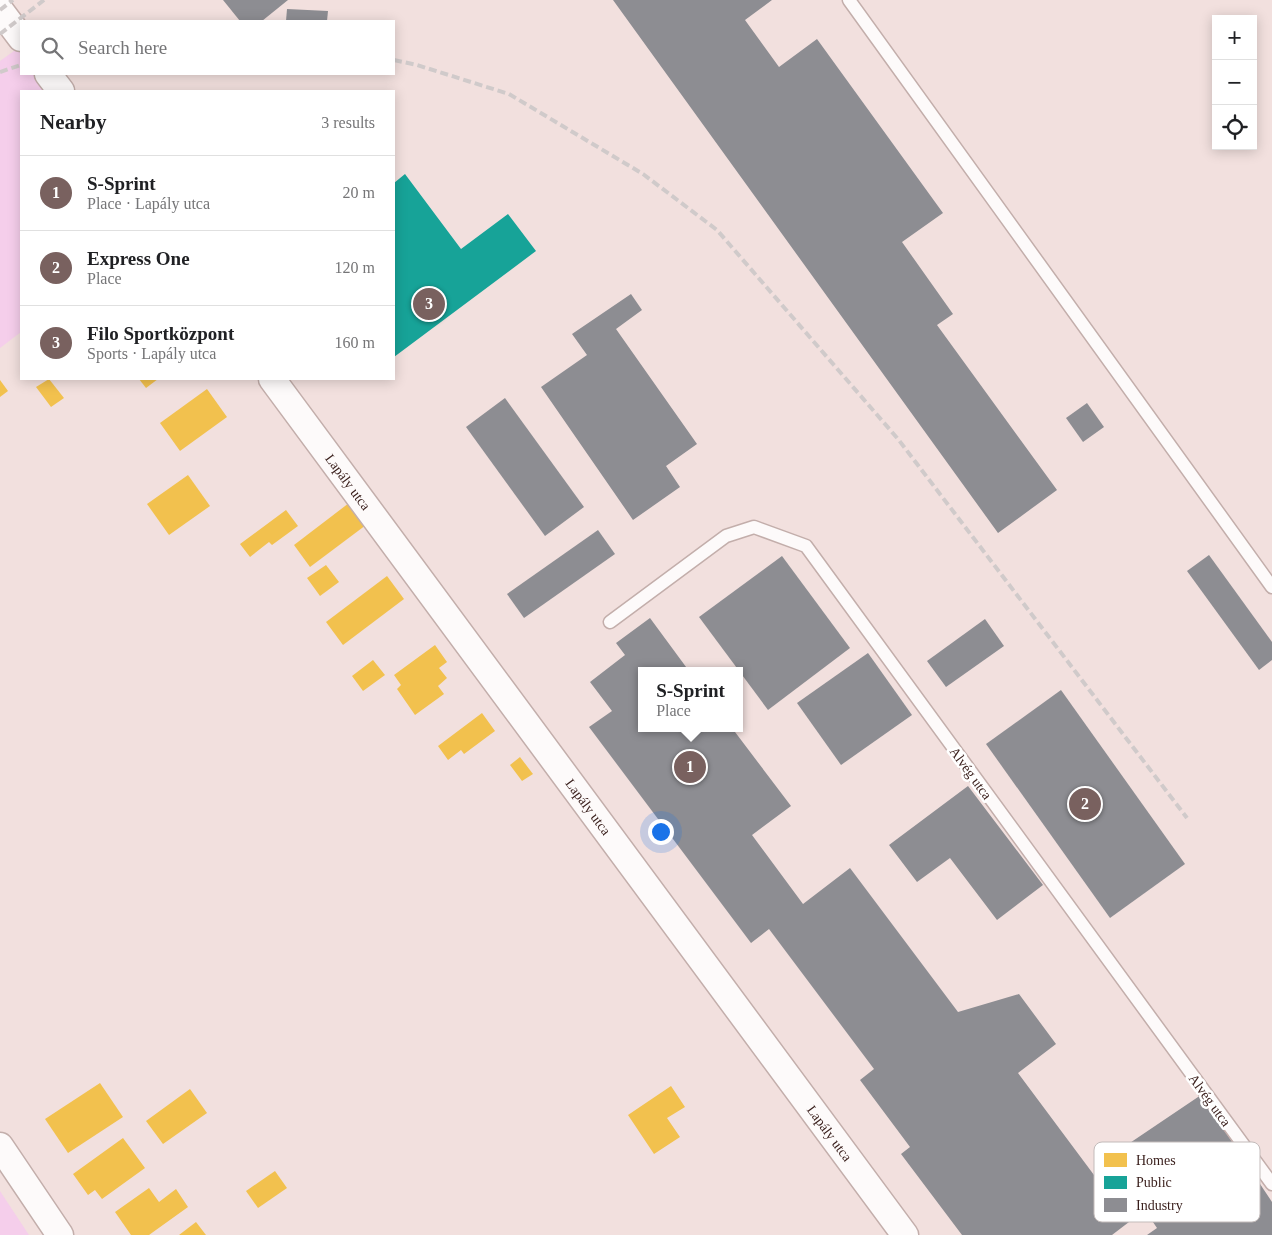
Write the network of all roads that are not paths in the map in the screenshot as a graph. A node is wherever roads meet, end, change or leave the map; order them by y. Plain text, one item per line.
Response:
1 (849, 0) edge
2 (0, 10) edge
3 (20, 37) edge
4 (49, 75) edge
5 (60, 90) edge
6 (273, 380) edge
7 (1272, 587) edge
8 (610, 622) dead end
9 (1241, 1142) edge
10 (0, 1146) edge
11 (1260, 1168) edge
12 (1272, 1184) edge
13 (60, 1235) edge
14 (905, 1235) edge

1 - 7 lane
2 - 3 street
4 - 5 street
6 - 14 street, Lapály utca
8 - 9 lane, Alvég utca
10 - 13 street
11 - 12 lane, Alvég utca

